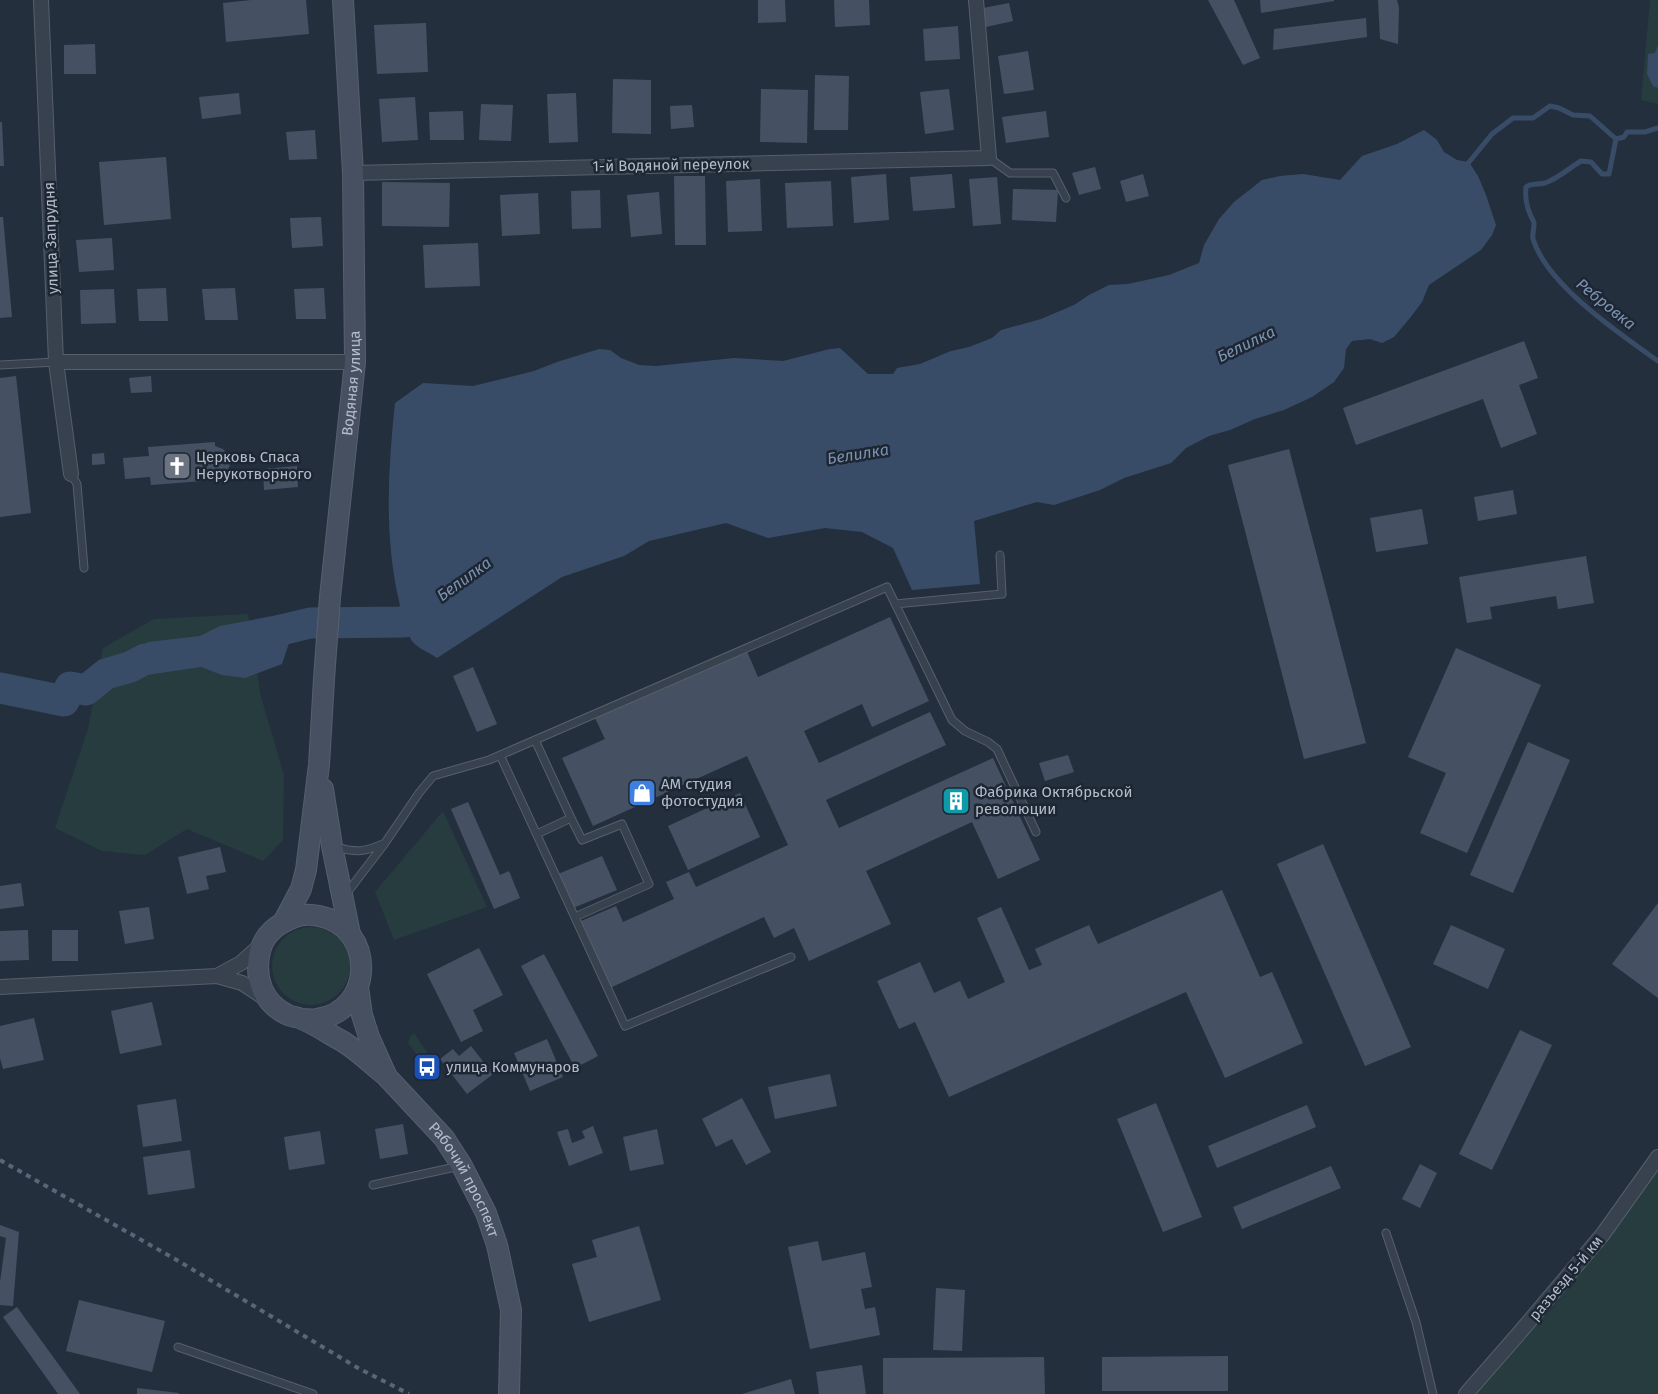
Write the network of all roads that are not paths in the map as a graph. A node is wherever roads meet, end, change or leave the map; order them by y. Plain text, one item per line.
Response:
1 (41, 0) edge
2 (343, 0) edge
3 (976, 0) edge
4 (988, 158) junction
5 (353, 173) junction
6 (1066, 198) dead end
7 (56, 362) junction
8 (355, 362) junction
9 (0, 365) edge
10 (71, 474) joint
11 (1000, 555) dead end
12 (84, 568) dead end
13 (895, 604) junction
14 (535, 740) junction
15 (500, 755) junction
16 (319, 765) junction
17 (571, 818) junction
18 (1036, 832) dead end
19 (537, 834) junction
20 (385, 843) junction
21 (332, 846) junction
22 (343, 899) junction
23 (575, 917) junction
24 (284, 921) junction
25 (350, 934) junction
26 (262, 944) junction
27 (791, 956) dead end
28 (217, 976) junction
29 (0, 987) edge
30 (358, 987) junction
31 (270, 1002) junction
32 (302, 1019) junction
33 (387, 1077) junction
34 (1658, 1157) edge
35 (462, 1166) junction
36 (373, 1185) dead end
37 (1386, 1233) dead end
38 (178, 1346) dead end
39 (313, 1394) edge
40 (510, 1394) edge
41 (1433, 1394) edge
42 (1466, 1394) edge

1 - 7 street, улица Запрудня
2 - 5 street, Водяная улица
3 - 4 street
4 - 5 street, 1-й Водяной переулок
4 - 6 lane
5 - 8 street, Водяная улица
7 - 8 street
7 - 9 lane
7 - 10 street, улица Запрудня
8 - 16 street, Водяная улица
10 - 12 lane
11 - 13 lane
13 - 14 lane
13 - 18 lane
14 - 15 lane
14 - 17 lane
15 - 19 lane
15 - 20 lane
16 - 21 street
16 - 24 street
17 - 19 lane
17 - 23 lane
19 - 23 lane
20 - 21 lane
20 - 22 lane
21 - 22 street
22 - 25 street
23 - 27 lane
24 - 25 street
24 - 26 street
25 - 30 street
26 - 28 street
26 - 31 street
28 - 29 street
28 - 31 street
30 - 32 street
30 - 33 street, Рабочий проспект
31 - 32 street
32 - 33 street
33 - 35 street, Рабочий проспект
34 - 42 street, разъезд 5-й км
35 - 36 lane
35 - 40 street, Рабочий проспект
37 - 41 lane
38 - 39 lane

